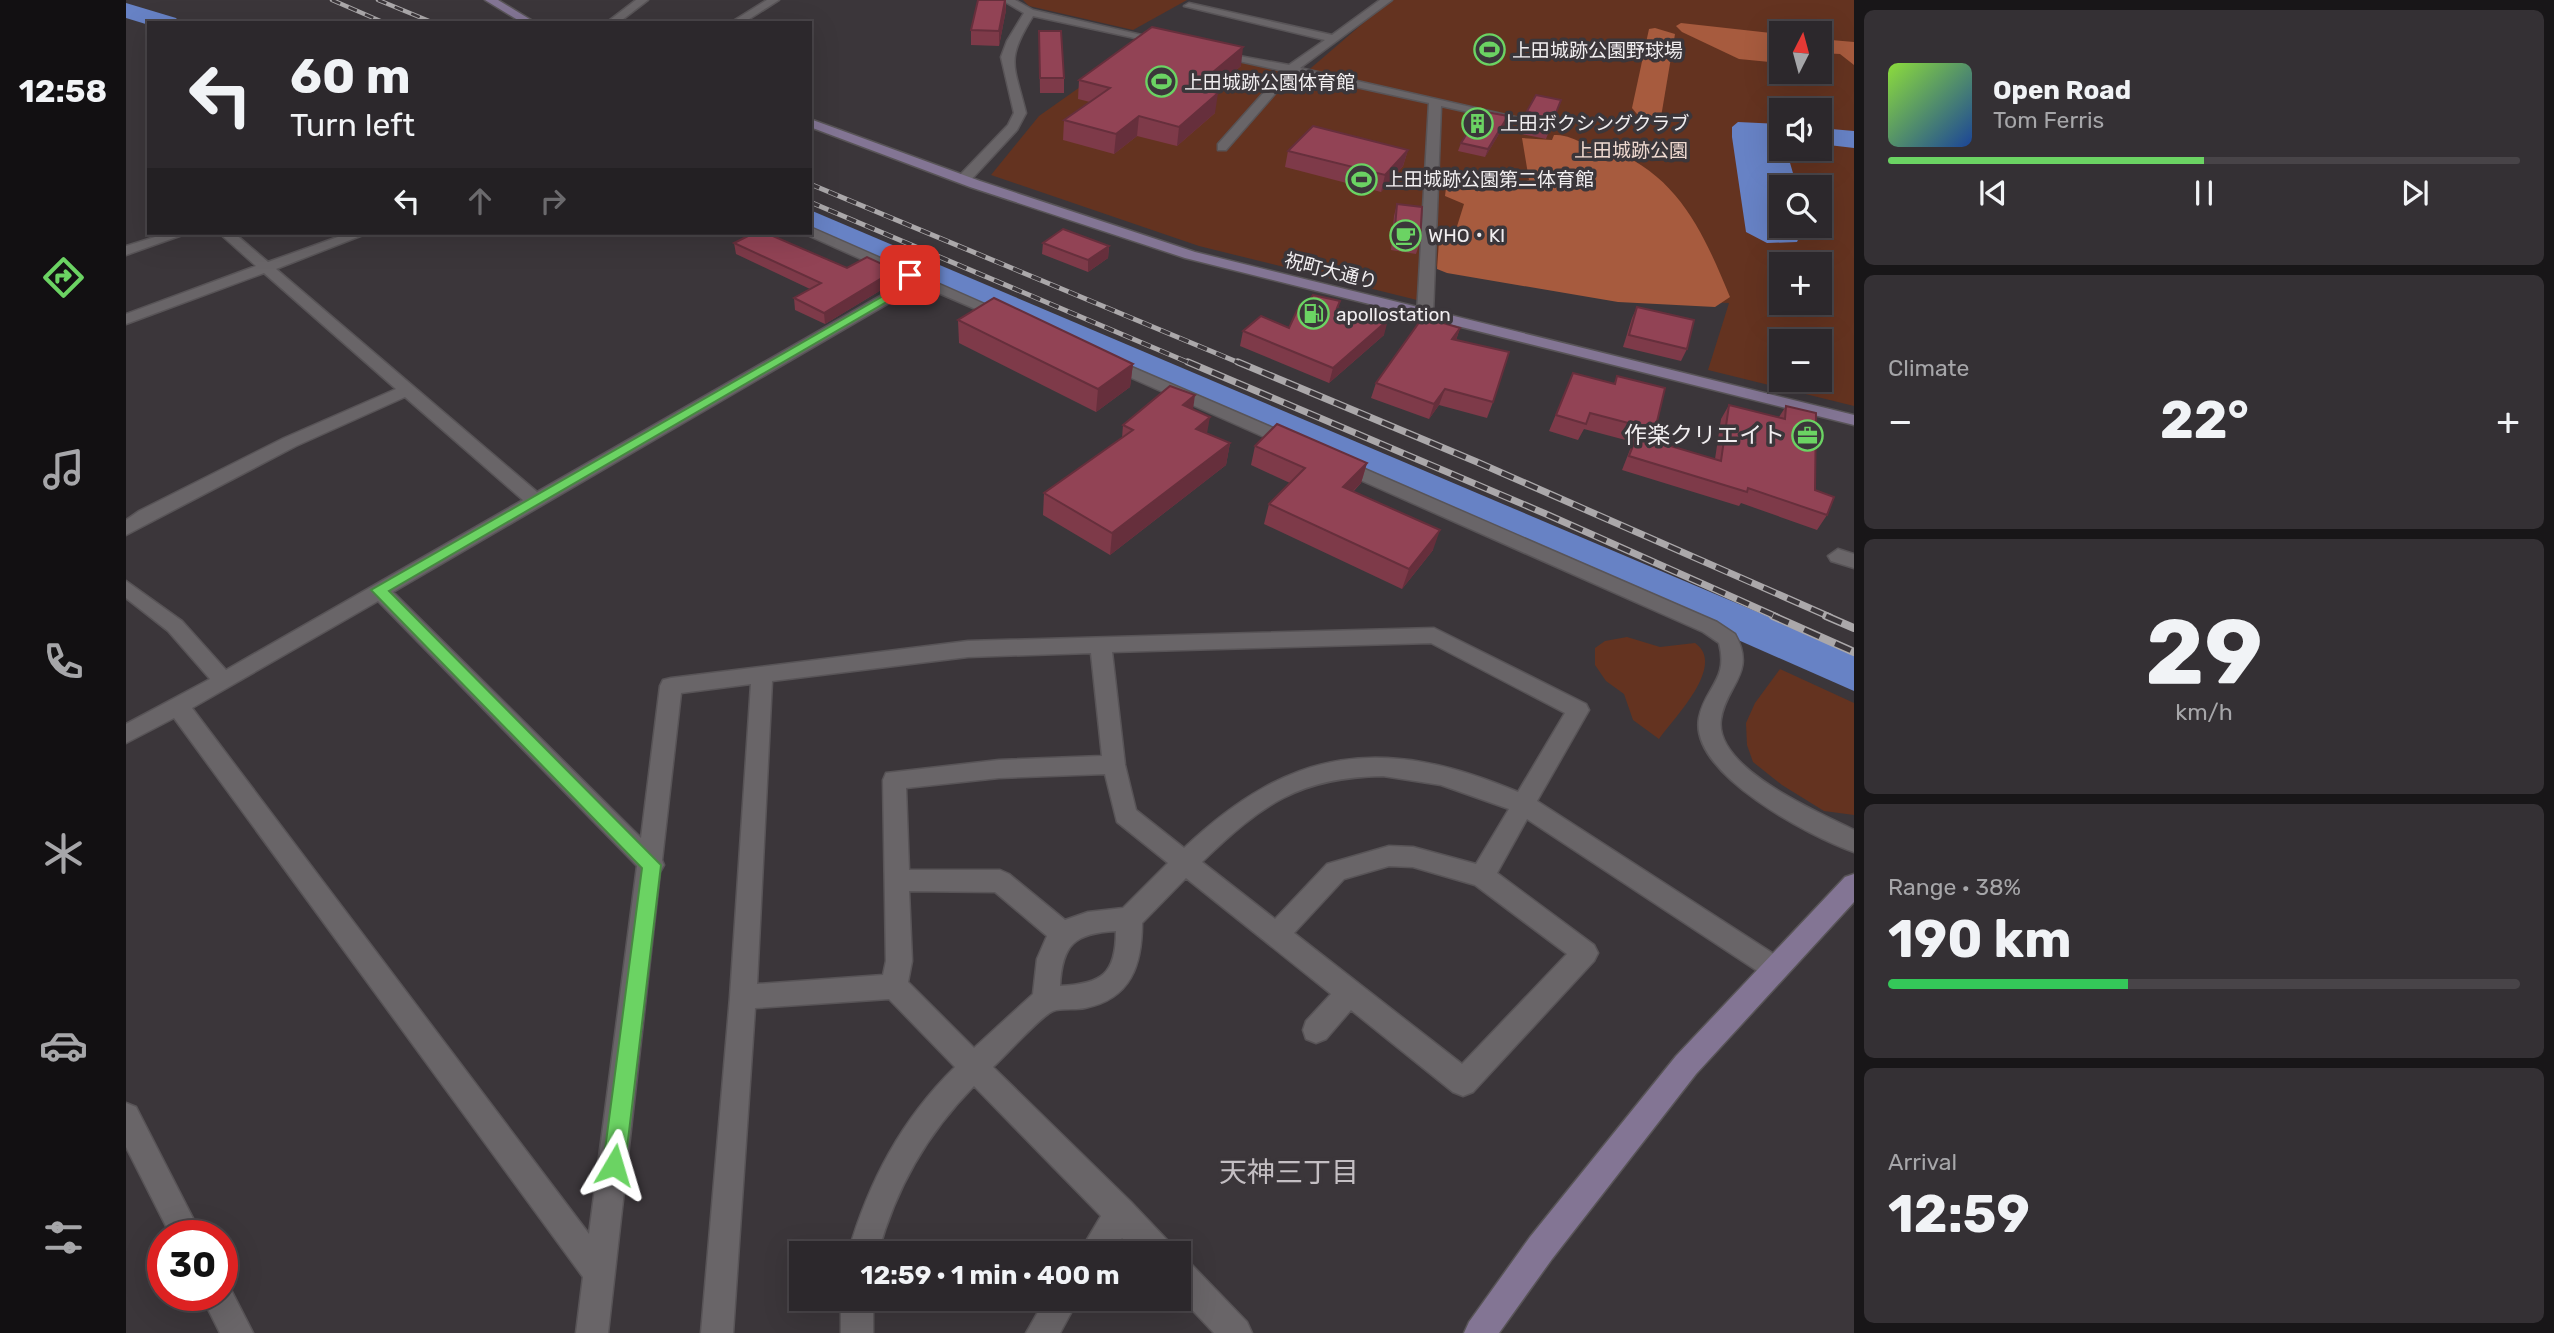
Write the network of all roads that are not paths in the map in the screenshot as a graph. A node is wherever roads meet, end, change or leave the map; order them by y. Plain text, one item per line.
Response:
1 (490, 0) edge
2 (643, 0) edge
3 (774, 0) edge
4 (1007, 0) edge
5 (1387, 0) edge
6 (1189, 6) dead end
7 (1030, 12) junction
8 (527, 21) edge
9 (614, 21) edge
10 (738, 21) edge
11 (1332, 38) junction
12 (1174, 44) edge
13 (1200, 49) edge
14 (1292, 69) junction
15 (1435, 101) junction
16 (1531, 122) edge
17 (812, 124) edge
18 (1223, 147) dead end
19 (963, 180) junction
20 (812, 232) edge
21 (175, 235) edge
22 (228, 235) edge
23 (356, 235) edge
24 (126, 251) edge
25 (267, 269) junction
26 (920, 279) junction
27 (1425, 314) junction
28 (126, 320) edge
29 (1022, 324) edge
30 (1086, 352) edge
31 (407, 390) junction
32 (1854, 420) edge
33 (537, 502) junction
34 (126, 529) edge
35 (126, 588) edge
36 (379, 590) junction
37 (1101, 645) junction
38 (762, 676) junction
39 (224, 681) junction
40 (177, 705) junction
41 (126, 734) edge
42 (1114, 765) junction
43 (1524, 805) junction
44 (1854, 842) edge
45 (1186, 864) junction
46 (652, 865) junction
47 (1482, 876) junction
48 (898, 880) junction
49 (1854, 886) edge
50 (1129, 919) junction
51 (1278, 933) junction
52 (1063, 934) junction
53 (1774, 968) junction
54 (894, 986) junction
55 (1350, 991) junction
56 (743, 997) junction
57 (1046, 999) junction
58 (1316, 1030) dead end
59 (976, 1066) junction
60 (126, 1117) edge
61 (1120, 1213) junction
62 (179, 1220) edge
63 (865, 1241) edge
64 (1102, 1241) edge
65 (1147, 1241) edge
66 (600, 1274) junction
67 (1191, 1286) edge
68 (225, 1311) edge
69 (857, 1311) edge
70 (1056, 1311) edge
71 (1490, 1329) edge
72 (237, 1333) edge
73 (593, 1333) edge
74 (717, 1333) edge
75 (856, 1333) edge
76 (1042, 1333) edge
77 (1236, 1333) edge

1 - 8 street
2 - 9 street
3 - 10 street
4 - 7 street
5 - 11 street
6 - 11 street
7 - 12 street
7 - 19 street
11 - 14 street
13 - 14 street
14 - 15 street
14 - 18 street
15 - 16 street
15 - 27 street
17 - 19 street, 祝町大通り
19 - 27 street, 祝町大通り
20 - 26 street
21 - 24 street
22 - 25 street
23 - 25 street
25 - 28 street
25 - 31 street
26 - 29 street
26 - 33 street
27 - 32 street, 祝町大通り
30 - 44 street
31 - 33 street
31 - 34 street
33 - 36 street
35 - 39 street
36 - 39 street
36 - 46 street
37 - 38 street
37 - 42 street
37 - 43 street
38 - 46 street
38 - 56 street
39 - 40 street
40 - 41 street
40 - 66 street
42 - 45 street
42 - 48 street
43 - 45 street
43 - 47 street
43 - 53 street
45 - 50 street
45 - 51 street
46 - 66 street
47 - 51 street
47 - 55 street
48 - 52 street
48 - 54 street
49 - 53 street
50 - 52 street
50 - 57 street
51 - 55 street
52 - 57 street
53 - 71 street
54 - 56 street
54 - 59 street
55 - 58 street
56 - 74 street
57 - 59 street
59 - 61 street
59 - 63 street
60 - 62 street
61 - 64 street
61 - 65 street
66 - 73 street
67 - 77 street
68 - 72 street
69 - 75 street
70 - 76 street

